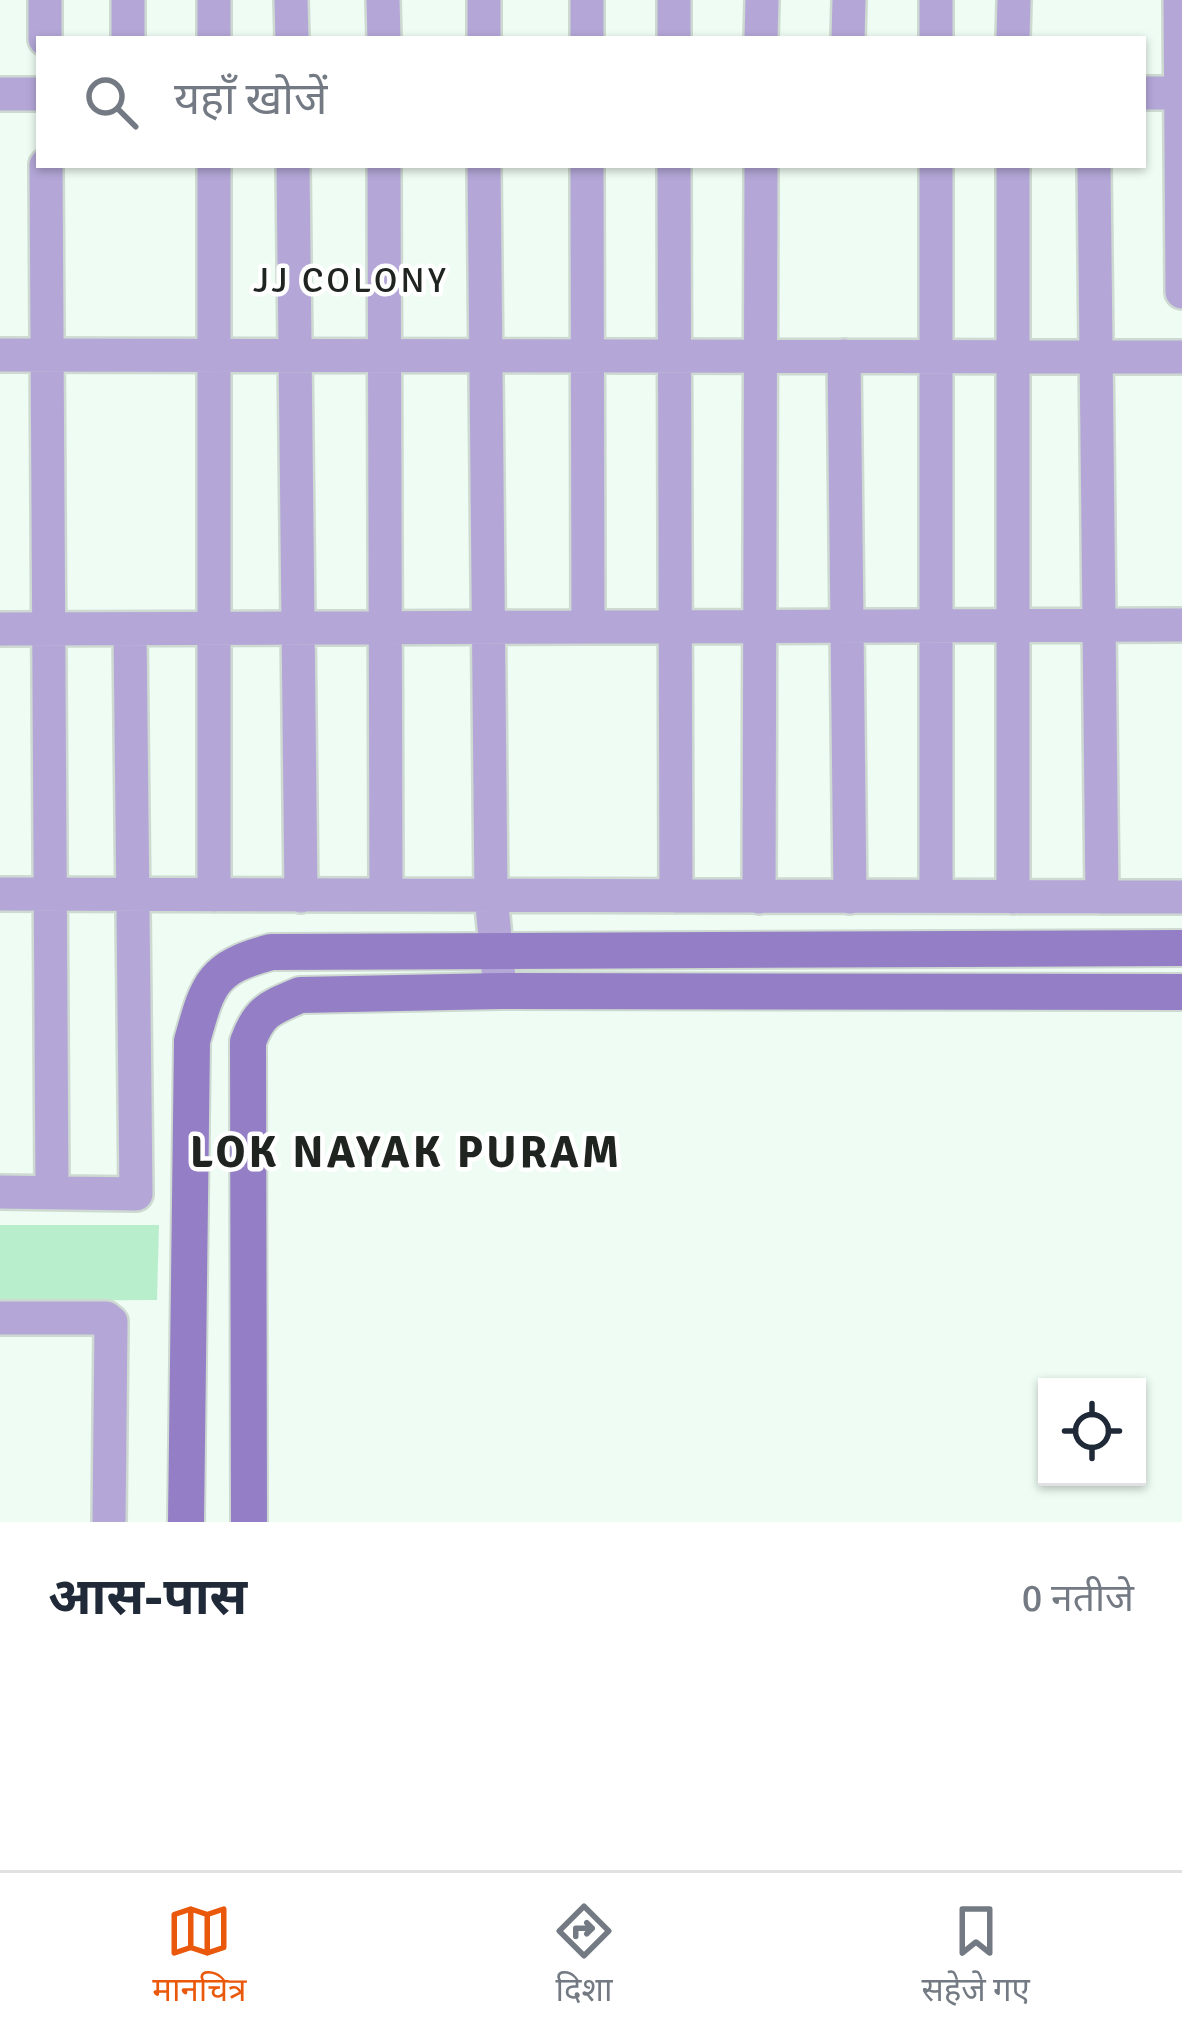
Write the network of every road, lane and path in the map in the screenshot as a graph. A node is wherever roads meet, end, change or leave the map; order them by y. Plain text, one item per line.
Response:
1 (45, 0) edge
2 (128, 0) edge
3 (214, 0) edge
4 (291, 0) edge
5 (383, 0) edge
6 (484, 0) edge
7 (587, 0) edge
8 (674, 0) edge
9 (762, 0) edge
10 (849, 0) edge
11 (936, 0) edge
12 (1013, 0) edge
13 (1180, 0) edge
14 (46, 36) edge
15 (128, 36) edge
16 (214, 36) edge
17 (292, 36) edge
18 (384, 36) edge
19 (484, 36) edge
20 (587, 36) edge
21 (674, 36) edge
22 (761, 36) edge
23 (848, 36) edge
24 (936, 36) edge
25 (1013, 36) edge
26 (1181, 92) edge
27 (1146, 93) edge
28 (0, 94) edge
29 (36, 94) edge
30 (46, 168) edge
31 (214, 168) edge
32 (293, 168) edge
33 (384, 168) edge
34 (484, 168) edge
35 (587, 168) edge
36 (674, 168) edge
37 (761, 168) edge
38 (936, 168) edge
39 (1013, 168) edge
40 (1094, 168) edge
41 (1182, 292) edge
42 (0, 355) edge
43 (46, 355) junction
44 (214, 355) junction
45 (295, 356) junction
46 (384, 356) junction
47 (485, 356) junction
48 (587, 356) junction
49 (675, 356) junction
50 (760, 356) junction
51 (844, 356) junction
52 (936, 356) junction
53 (1013, 356) junction
54 (1097, 356) junction
55 (1182, 357) edge
56 (1099, 625) junction
57 (1182, 625) edge
58 (760, 626) junction
59 (847, 626) junction
60 (936, 626) junction
61 (1013, 626) junction
62 (489, 627) junction
63 (588, 627) junction
64 (676, 627) junction
65 (214, 628) junction
66 (298, 628) junction
67 (385, 628) junction
68 (0, 629) edge
69 (48, 629) junction
70 (130, 629) junction
71 (0, 894) edge
72 (49, 894) junction
73 (133, 894) junction
74 (214, 895) junction
75 (386, 895) junction
76 (491, 895) junction
77 (301, 896) junction
78 (676, 896) junction
79 (936, 896) junction
80 (759, 897) junction
81 (850, 897) junction
82 (1013, 897) junction
83 (1102, 897) junction
84 (1182, 897) edge
85 (1182, 948) edge
86 (495, 952) junction
87 (500, 991) junction
88 (1182, 992) edge
89 (0, 1192) edge
90 (52, 1192) junction
91 (0, 1318) edge
92 (110, 1522) edge
93 (186, 1522) edge
94 (249, 1522) edge

1 - 14 street
2 - 15 street
3 - 16 street
4 - 17 street
5 - 18 street
6 - 19 street
7 - 20 street
8 - 21 street
9 - 22 street
10 - 23 street
11 - 24 street
12 - 25 street
13 - 26 street
26 - 27 street
26 - 41 street
28 - 29 street
30 - 43 street
31 - 44 street
32 - 45 street
33 - 46 street
34 - 47 street
35 - 48 street
36 - 49 street
37 - 50 street
38 - 52 street
39 - 53 street
40 - 54 street
42 - 43 street
43 - 44 street
43 - 69 street
44 - 45 street
44 - 65 street
45 - 46 street
45 - 66 street
46 - 47 street
46 - 67 street
47 - 48 street
47 - 62 street
48 - 49 street
48 - 63 street
49 - 50 street
49 - 64 street
50 - 51 street
50 - 58 street
51 - 52 street
51 - 59 street
52 - 53 street
52 - 60 street
53 - 54 street
53 - 61 street
54 - 55 street
54 - 56 street
56 - 57 street
56 - 61 street
56 - 83 street
58 - 59 street
58 - 64 street
58 - 80 street
59 - 60 street
59 - 81 street
60 - 61 street
60 - 79 street
61 - 82 street
62 - 63 street
62 - 67 street
62 - 76 street
63 - 64 street
64 - 78 street
65 - 66 street
65 - 70 street
65 - 74 street
66 - 67 street
66 - 77 street
67 - 75 street
68 - 69 street
69 - 70 street
69 - 72 street
70 - 73 street
71 - 72 street
72 - 73 street
72 - 90 street
73 - 74 street
73 - 90 street
74 - 77 street
75 - 76 street
75 - 77 street
76 - 78 street
76 - 86 street
78 - 80 street
79 - 81 street
79 - 82 street
80 - 81 street
82 - 83 street
83 - 84 street
85 - 86 street
86 - 87 street
86 - 93 street
87 - 88 street
87 - 94 street
89 - 90 street
91 - 92 street

